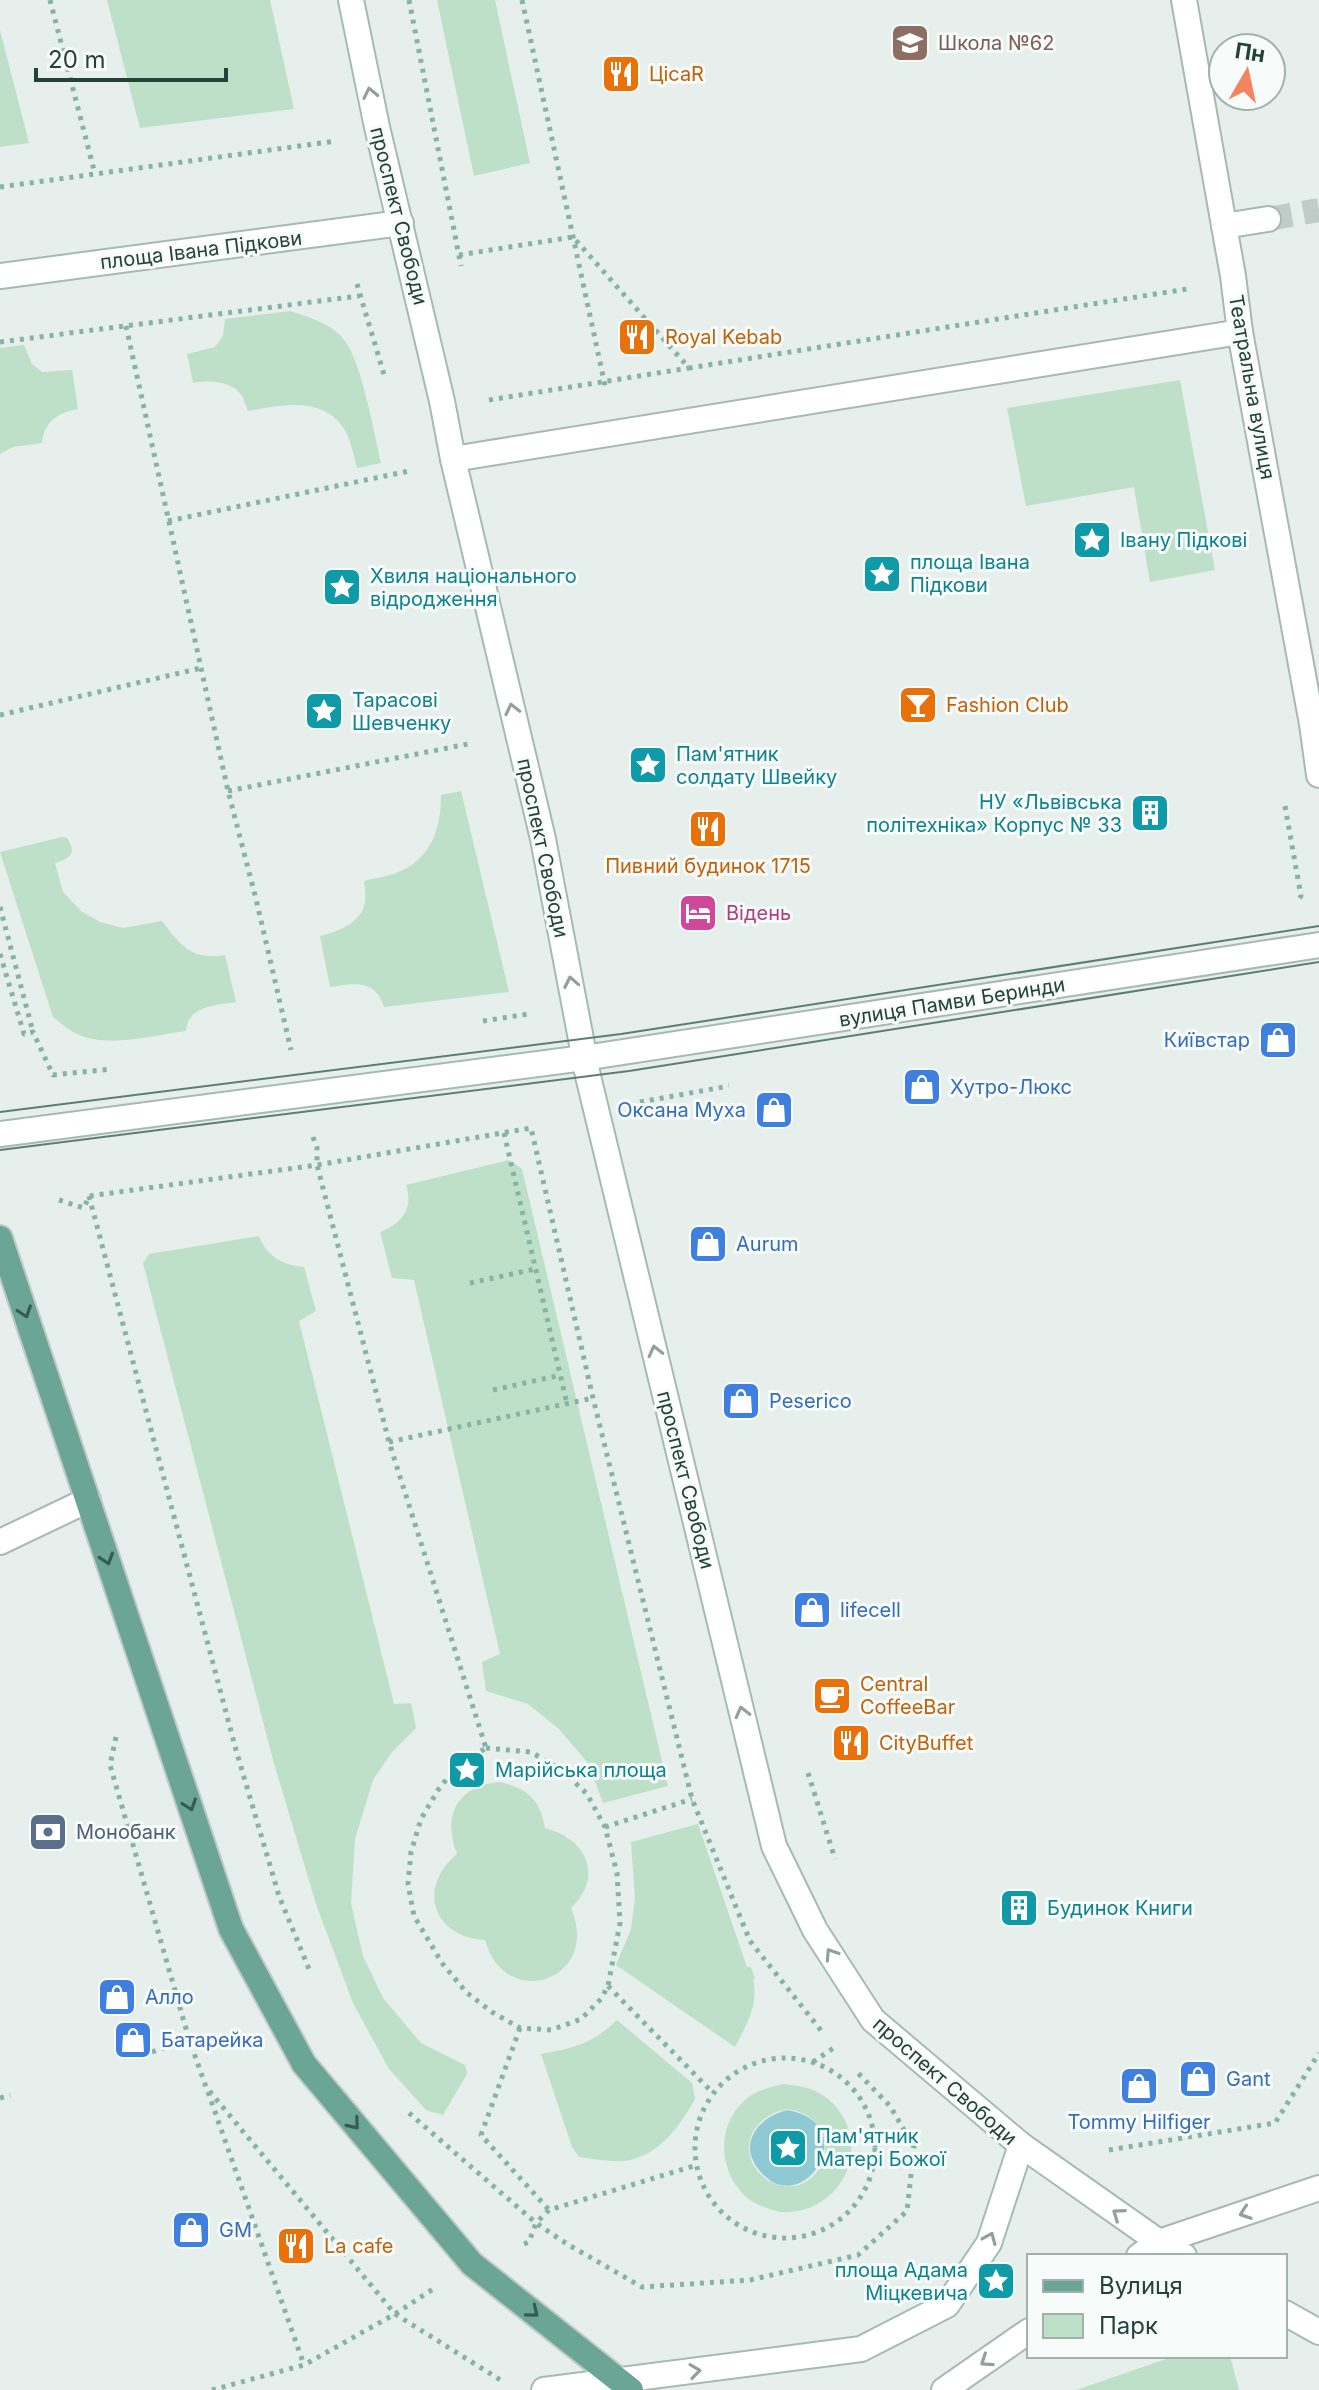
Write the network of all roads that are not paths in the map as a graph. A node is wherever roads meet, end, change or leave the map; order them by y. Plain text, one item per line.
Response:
1 (351, 0) edge
2 (1184, 0) edge
3 (1268, 219) tunnel mouth
4 (401, 223) junction
5 (1224, 226) junction
6 (0, 276) edge
7 (1240, 332) junction
8 (453, 459) junction
9 (1319, 775) edge
10 (1319, 945) edge
11 (584, 1058) junction
12 (0, 1134) edge
13 (0, 1238) edge
14 (88, 1500) junction
15 (0, 1542) edge
16 (1021, 2145) junction
17 (1319, 2188) edge
18 (1149, 2249) edge
19 (1174, 2254) edge
20 (1287, 2314) edge
21 (1027, 2332) edge
22 (1319, 2332) edge
23 (625, 2386) edge
24 (544, 2390) edge
25 (944, 2390) edge

4 -> 1 main road, проспект Свободи
2 - 5 main road, Театральна вулиця
3 - 5 main road
4 - 6 main road, площа Івана Підкови
4 - 8 main road, проспект Свободи
5 - 7 main road, Театральна вулиця
7 - 8 main road
7 - 9 main road, Театральна вулиця
11 -> 8 main road, проспект Свободи
10 - 11 main road, вулиця Памви Беринди
11 - 12 main road, вулиця Памви Беринди
16 -> 11 main road, проспект Свободи
13 -> 14 main road
14 - 15 main road
14 -> 23 main road
18 -> 16 main road
23 -> 16 main road, проспект Свободи
17 -> 18 main road
18 - 19 main road
20 - 22 main road
21 -> 25 main road
23 - 24 main road, проспект Свободи

